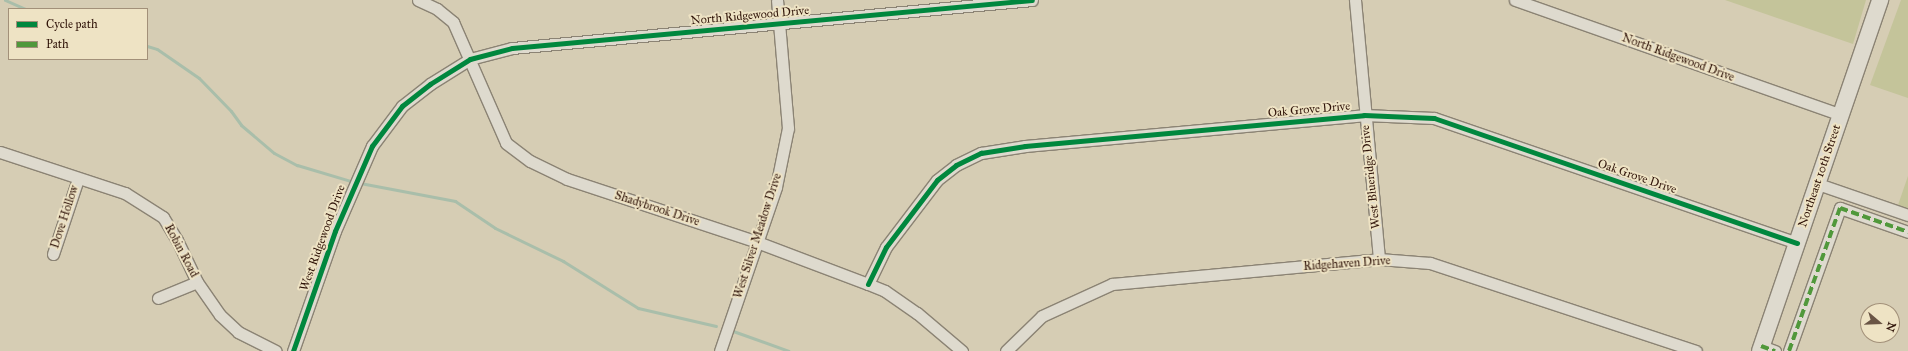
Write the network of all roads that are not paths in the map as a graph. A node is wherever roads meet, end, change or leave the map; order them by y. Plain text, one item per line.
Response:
1 (418, 0) edge
2 (777, 0) edge
3 (1032, 0) edge
4 (1355, 0) edge
5 (1515, 0) edge
6 (1880, 0) edge
7 (779, 24) junction
8 (470, 59) junction
9 (1364, 115) junction
10 (1841, 115) junction
11 (0, 152) edge
12 (78, 179) junction
13 (1818, 184) junction
14 (1908, 215) edge
15 (1908, 232) edge
16 (757, 242) junction
17 (1797, 242) junction
18 (53, 254) dead end
19 (1379, 259) junction
20 (196, 282) junction
21 (868, 284) junction
22 (158, 298) dead end
23 (1766, 349) edge
24 (276, 351) edge
25 (294, 351) edge
26 (720, 351) edge
27 (962, 351) edge
28 (1006, 351) edge
29 (1696, 351) edge
30 (1789, 351) edge

1 - 8 street, Shadybrook Drive
2 - 7 street, West Silver Meadow Drive
3 - 7 street, North Ridgewood Drive
4 - 9 street, West Blueridge Drive
5 - 10 street, North Ridgewood Drive
6 - 10 main road, Northeast 10th Street
7 - 8 street, North Ridgewood Drive
7 - 16 street, West Silver Meadow Drive
8 - 16 street, Shadybrook Drive
8 - 25 street, West Ridgewood Drive
9 - 17 street, Oak Grove Drive
9 - 19 street, West Blueridge Drive
9 - 21 street, Oak Grove Drive
10 - 13 main road, Northeast 10th Street
11 - 12 street, Robin Road
12 - 18 street, Dove Hollow
12 - 20 street, Robin Road
13 - 14 street
13 - 17 main road, Northeast 10th Street
15 - 30 street
16 - 21 street, Shadybrook Drive
16 - 26 street, West Silver Meadow Drive
17 - 23 main road, Northeast 10th Street
19 - 28 street, Ridgehaven Drive
19 - 29 street, Ridgehaven Drive
20 - 22 street
20 - 24 street, Robin Road
21 - 27 street, Shadybrook Drive

